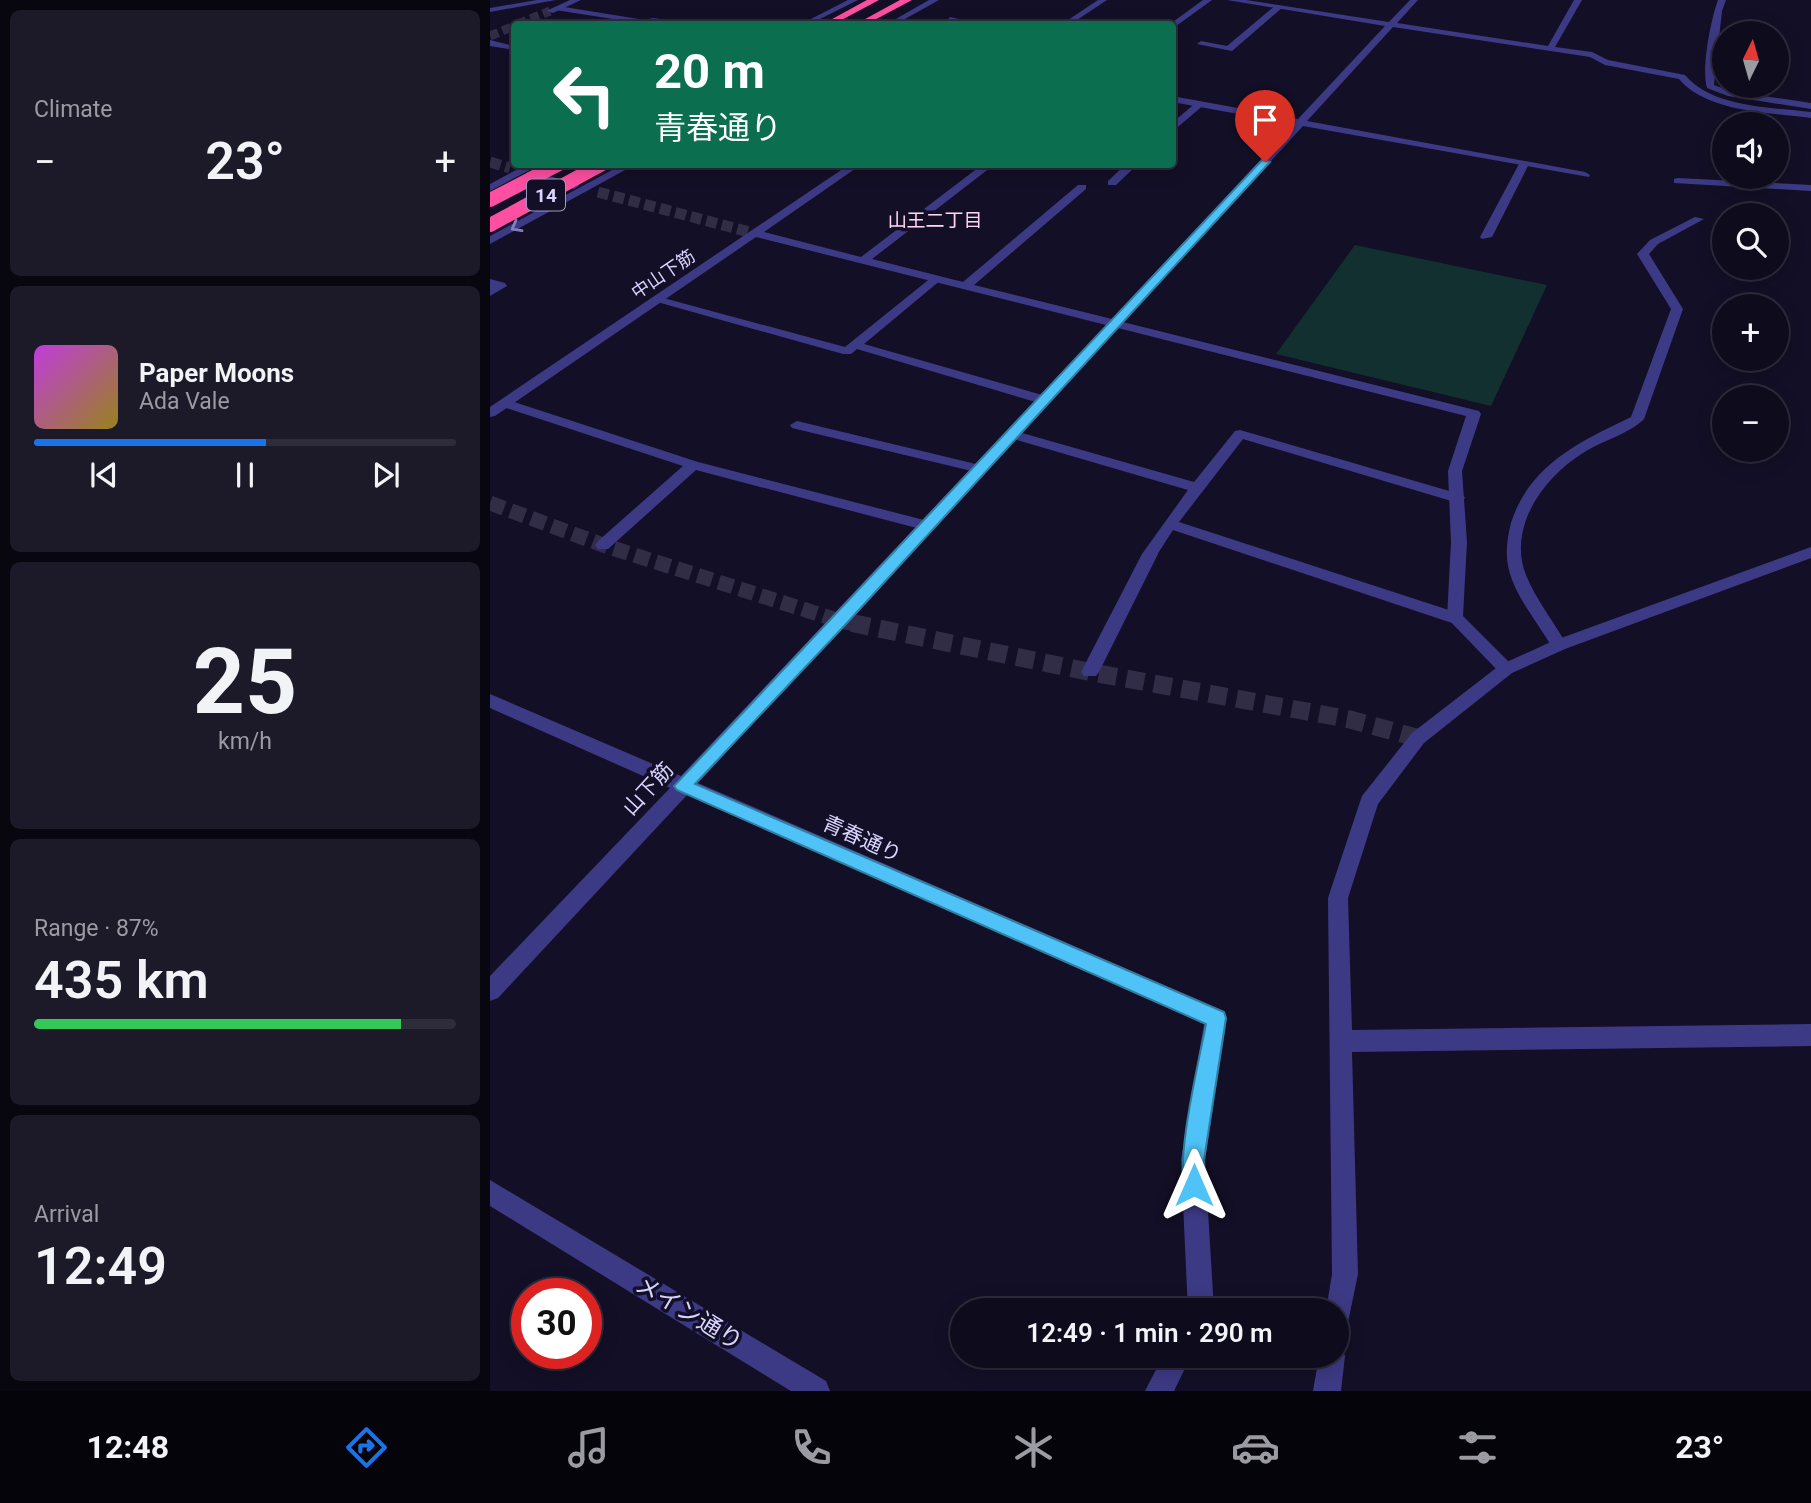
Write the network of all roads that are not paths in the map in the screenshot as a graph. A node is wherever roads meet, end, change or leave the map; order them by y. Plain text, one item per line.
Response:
1 (577, 0) edge
2 (854, 0) edge
3 (874, 0) edge
4 (907, 0) edge
5 (935, 0) edge
6 (1103, 0) edge
7 (1208, 0) edge
8 (1231, 0) edge
9 (1306, 0) edge
10 (1414, 0) edge
11 (1578, 0) edge
12 (1722, 0) edge
13 (553, 6) edge
14 (1279, 7) junction
15 (1295, 9) junction
16 (490, 10) edge
17 (950, 19) dead end
18 (639, 21) edge
19 (811, 21) edge
20 (834, 21) edge
21 (867, 21) edge
22 (896, 21) edge
23 (961, 21) edge
24 (1071, 21) edge
25 (1176, 24) edge
26 (1391, 25) junction
27 (490, 43) edge
28 (1201, 44) dead end
29 (511, 47) edge
30 (1550, 49) junction
31 (1176, 100) edge
32 (1200, 103) junction
33 (1811, 106) edge
34 (1811, 115) edge
35 (1302, 122) junction
36 (1176, 125) edge
37 (1524, 163) junction
38 (551, 168) edge
39 (595, 168) tunnel mouth
40 (624, 168) edge
41 (851, 168) edge
42 (985, 168) edge
43 (1129, 168) edge
44 (533, 169) edge
45 (1585, 175) dead end
46 (1678, 181) dead end
47 (1112, 183) dead end
48 (573, 186) dead end
49 (1082, 187) dead end
50 (490, 188) edge
51 (1811, 188) edge
52 (490, 200) edge
53 (1699, 219) dead end
54 (490, 225) edge
55 (753, 233) junction
56 (1486, 237) dead end
57 (490, 241) edge
58 (863, 261) junction
59 (936, 279) junction
60 (490, 283) edge
61 (967, 285) junction
62 (490, 292) edge
63 (656, 300) junction
64 (1117, 323) junction
65 (855, 345) junction
66 (1044, 400) junction
67 (505, 403) junction
68 (490, 413) edge
69 (797, 425) dead end
70 (1012, 434) junction
71 (693, 465) junction
72 (979, 469) junction
73 (1199, 488) junction
74 (1458, 499) junction
75 (1168, 524) junction
76 (928, 526) junction
77 (603, 545) dead end
78 (1811, 552) edge
79 (1455, 618) junction
80 (1559, 645) junction
81 (1506, 669) junction
82 (1090, 671) dead end
83 (490, 701) edge
84 (683, 786) junction
85 (490, 991) edge
86 (1811, 1035) edge
87 (1342, 1041) junction
88 (490, 1192) edge
89 (1200, 1298) edge
90 (1341, 1298) edge
91 (1171, 1368) edge
92 (1330, 1368) edge
93 (816, 1391) edge
94 (1158, 1391) edge
95 (1326, 1391) edge

1 - 13 street
2 - 19 street
3 - 20 highway
4 - 21 highway
5 - 22 street
6 - 24 street
7 - 25 street
8 - 14 street
9 - 15 street
10 - 26 street, 山下筋
11 - 30 street
12 - 33 street
13 - 16 street
13 - 18 street
14 - 15 street
14 - 28 street
15 - 26 street
17 - 23 street
26 - 30 street
26 - 35 street, 山下筋
27 - 29 street
30 - 34 street
31 - 32 street
32 - 35 street
32 - 36 street
35 - 37 street
35 - 64 street, 山下筋
37 - 45 street
37 - 56 street
38 - 52 highway, 14, bridge
39 - 54 highway, 14, bridge
40 -> 57 street
41 - 55 street, 中山下筋
42 - 58 street
43 - 47 street
44 - 48 street
44 - 50 street
46 - 51 street
49 - 61 street
53 - 80 street
55 - 58 street
55 - 63 street, 中山下筋
58 - 59 street
59 - 61 street
59 - 65 street
60 - 62 street
61 - 64 street
63 - 65 street
63 - 67 street, 中山下筋
64 - 66 street, 山下筋
64 - 74 street
65 - 66 street
66 - 70 street, 山下筋
67 - 68 street, 中山下筋
67 - 71 street
69 - 72 street
70 - 72 street, 山下筋
70 - 73 street
71 - 76 street
71 - 77 street
72 - 76 street, 山下筋
73 - 74 street
73 - 75 street
74 - 79 street
75 - 79 street
75 - 82 street
76 - 84 street, 山下筋
78 - 80 street
79 - 81 street
80 - 81 street
81 - 87 street
83 - 84 street, 青春通り
84 - 85 street, 山下筋
84 - 89 street, 青春通り
86 - 87 street
87 - 90 street
88 - 93 street, メイン通り
91 - 94 street
92 - 95 street

